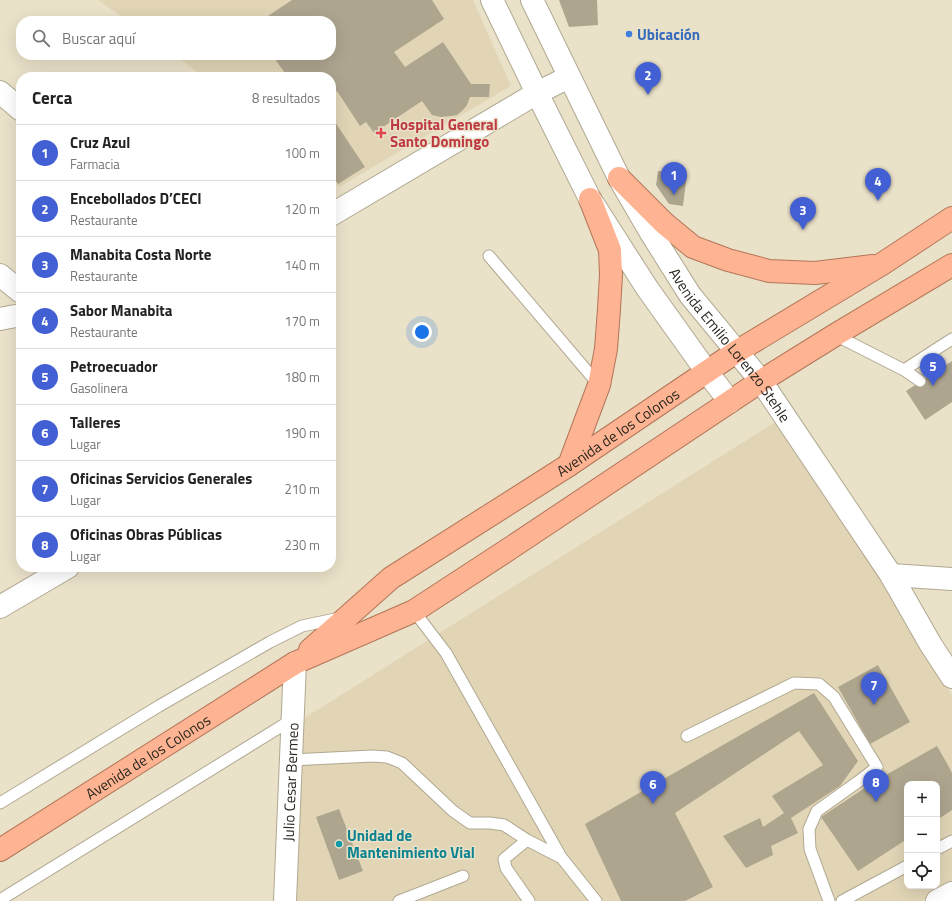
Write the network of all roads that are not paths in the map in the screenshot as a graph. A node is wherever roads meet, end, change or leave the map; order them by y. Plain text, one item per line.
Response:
1 (492, 0) edge
2 (532, 0) edge
3 (570, 77) junction
4 (0, 92) edge
5 (536, 93) junction
6 (16, 106) edge
7 (619, 178) junction
8 (590, 199) junction
9 (336, 212) edge
10 (952, 218) edge
11 (488, 256) dead end
12 (882, 264) junction
13 (952, 264) edge
14 (0, 275) edge
15 (16, 288) edge
16 (16, 316) edge
17 (0, 320) edge
18 (835, 335) junction
19 (952, 339) edge
20 (736, 352) junction
21 (904, 370) junction
22 (707, 372) junction
23 (761, 382) junction
24 (920, 382) dead end
25 (599, 385) junction
26 (730, 402) junction
27 (570, 465) junction
28 (60, 572) edge
29 (891, 575) junction
30 (952, 579) edge
31 (0, 607) edge
32 (414, 611) junction
33 (346, 617) junction
34 (295, 663) junction
35 (952, 677) edge
36 (293, 719) junction
37 (687, 736) dead end
38 (291, 760) junction
39 (0, 803) edge
40 (527, 840) junction
41 (952, 841) edge
42 (940, 847) edge
43 (0, 850) edge
44 (561, 857) junction
45 (904, 868) edge
46 (463, 876) dead end
47 (952, 893) edge
48 (0, 900) edge
49 (285, 901) edge
50 (399, 901) edge
51 (529, 901) edge
52 (596, 901) edge
53 (829, 901) edge
54 (842, 901) edge
55 (937, 901) edge

1 - 5 street
2 - 3 street, Avenida Emilio Lorenzo Stehle
3 - 5 street
3 - 7 street, Avenida Emilio Lorenzo Stehle
4 - 6 street
5 - 8 street
5 - 9 street
7 - 12 highway
7 - 20 street, Avenida Emilio Lorenzo Stehle
8 - 22 street
8 - 25 highway
10 - 12 highway, Avenida de los Colonos
11 - 25 lane
12 - 20 highway, Avenida de los Colonos
13 - 18 highway, Avenida de los Colonos
14 - 15 street
16 - 17 street
18 - 21 lane
18 - 23 highway, Avenida de los Colonos
19 - 21 lane
20 - 22 highway, Avenida de los Colonos
20 - 23 street, Avenida Emilio Lorenzo Stehle
21 - 24 lane
22 - 26 street
22 - 27 highway, Avenida de los Colonos
23 - 26 highway, Avenida de los Colonos
23 - 29 street, Avenida Emilio Lorenzo Stehle
25 - 27 highway
26 - 32 highway, Avenida de los Colonos
27 - 33 highway, Avenida de los Colonos
28 - 31 street
29 - 30 street
29 - 35 street, Avenida Emilio Lorenzo Stehle
32 - 34 highway, Avenida de los Colonos
32 - 44 lane
33 - 34 highway, Avenida de los Colonos
33 - 39 lane
34 - 36 street, Julio Cesar Bermeo
34 - 43 highway, Avenida de los Colonos
36 - 38 street, Julio Cesar Bermeo
36 - 48 lane
37 - 53 lane
38 - 40 lane
38 - 49 street, Julio Cesar Bermeo
40 - 44 lane
40 - 51 lane
41 - 42 lane
44 - 52 lane
45 - 54 lane
46 - 50 lane
47 - 55 street

